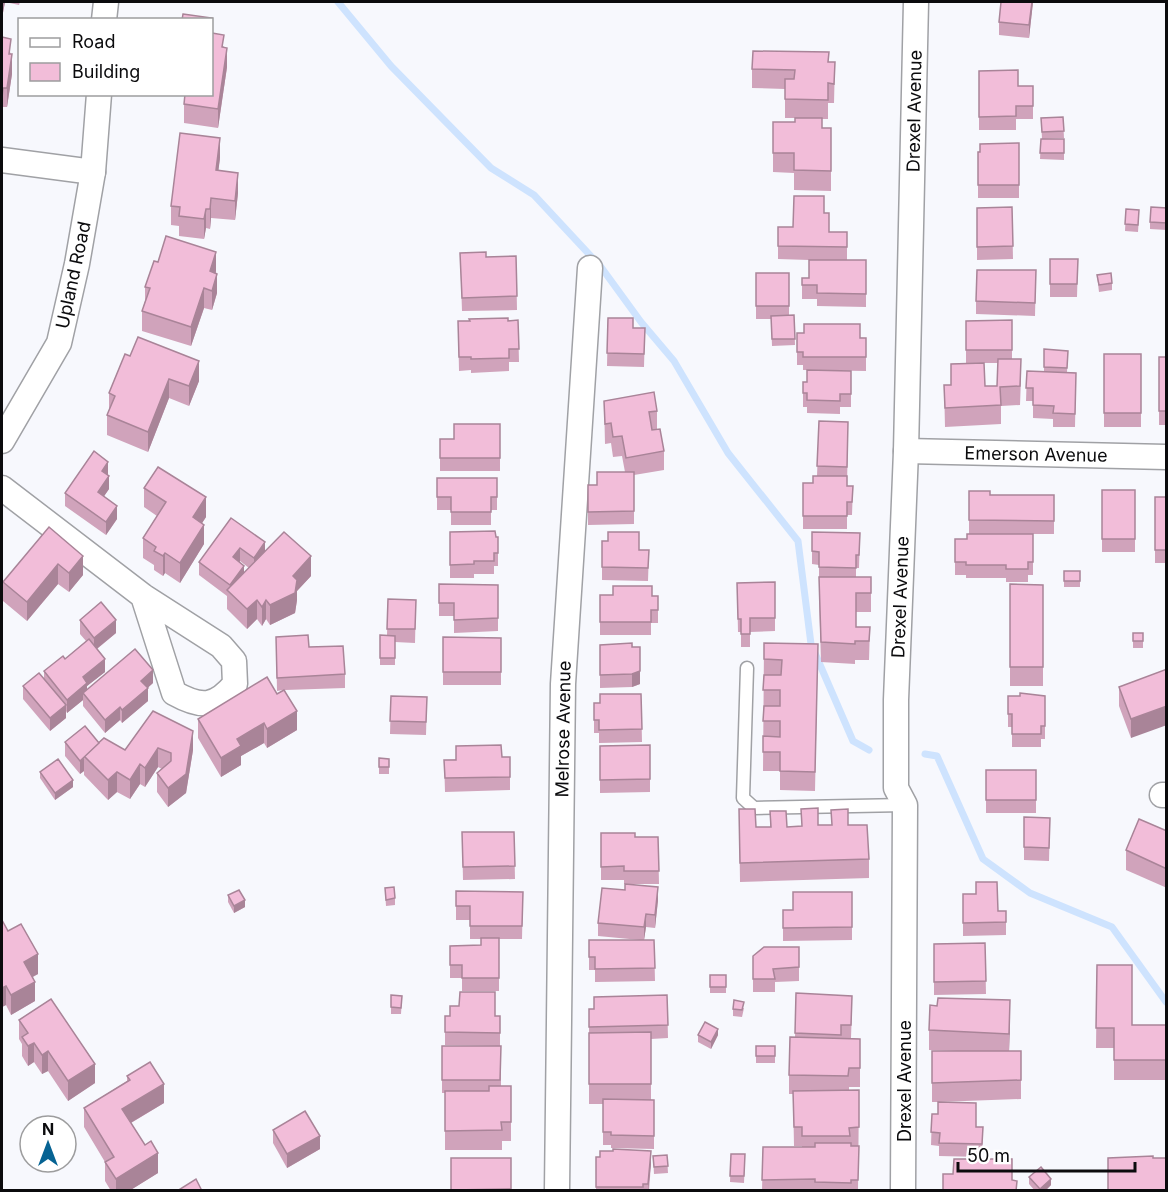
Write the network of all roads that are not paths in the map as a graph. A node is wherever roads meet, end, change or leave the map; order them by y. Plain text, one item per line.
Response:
1 (106, 2) edge
2 (916, 2) edge
3 (104, 18) edge
4 (99, 96) edge
5 (2, 160) edge
6 (93, 172) junction
7 (590, 268) dead end
8 (2, 441) edge
9 (906, 451) junction
10 (1167, 457) edge
11 (2, 488) edge
12 (143, 596) junction
13 (747, 668) dead end
14 (905, 805) junction
15 (557, 1191) edge
16 (903, 1191) edge

1 - 3 street
2 - 9 street, Drexel Avenue
4 - 6 street, Upland Road
5 - 6 street
6 - 8 street, Upland Road
7 - 15 street, Melrose Avenue
9 - 10 street, Emerson Avenue
9 - 14 street, Drexel Avenue
11 - 12 street
12 - 12 street
13 - 14 lane
14 - 16 street, Drexel Avenue

